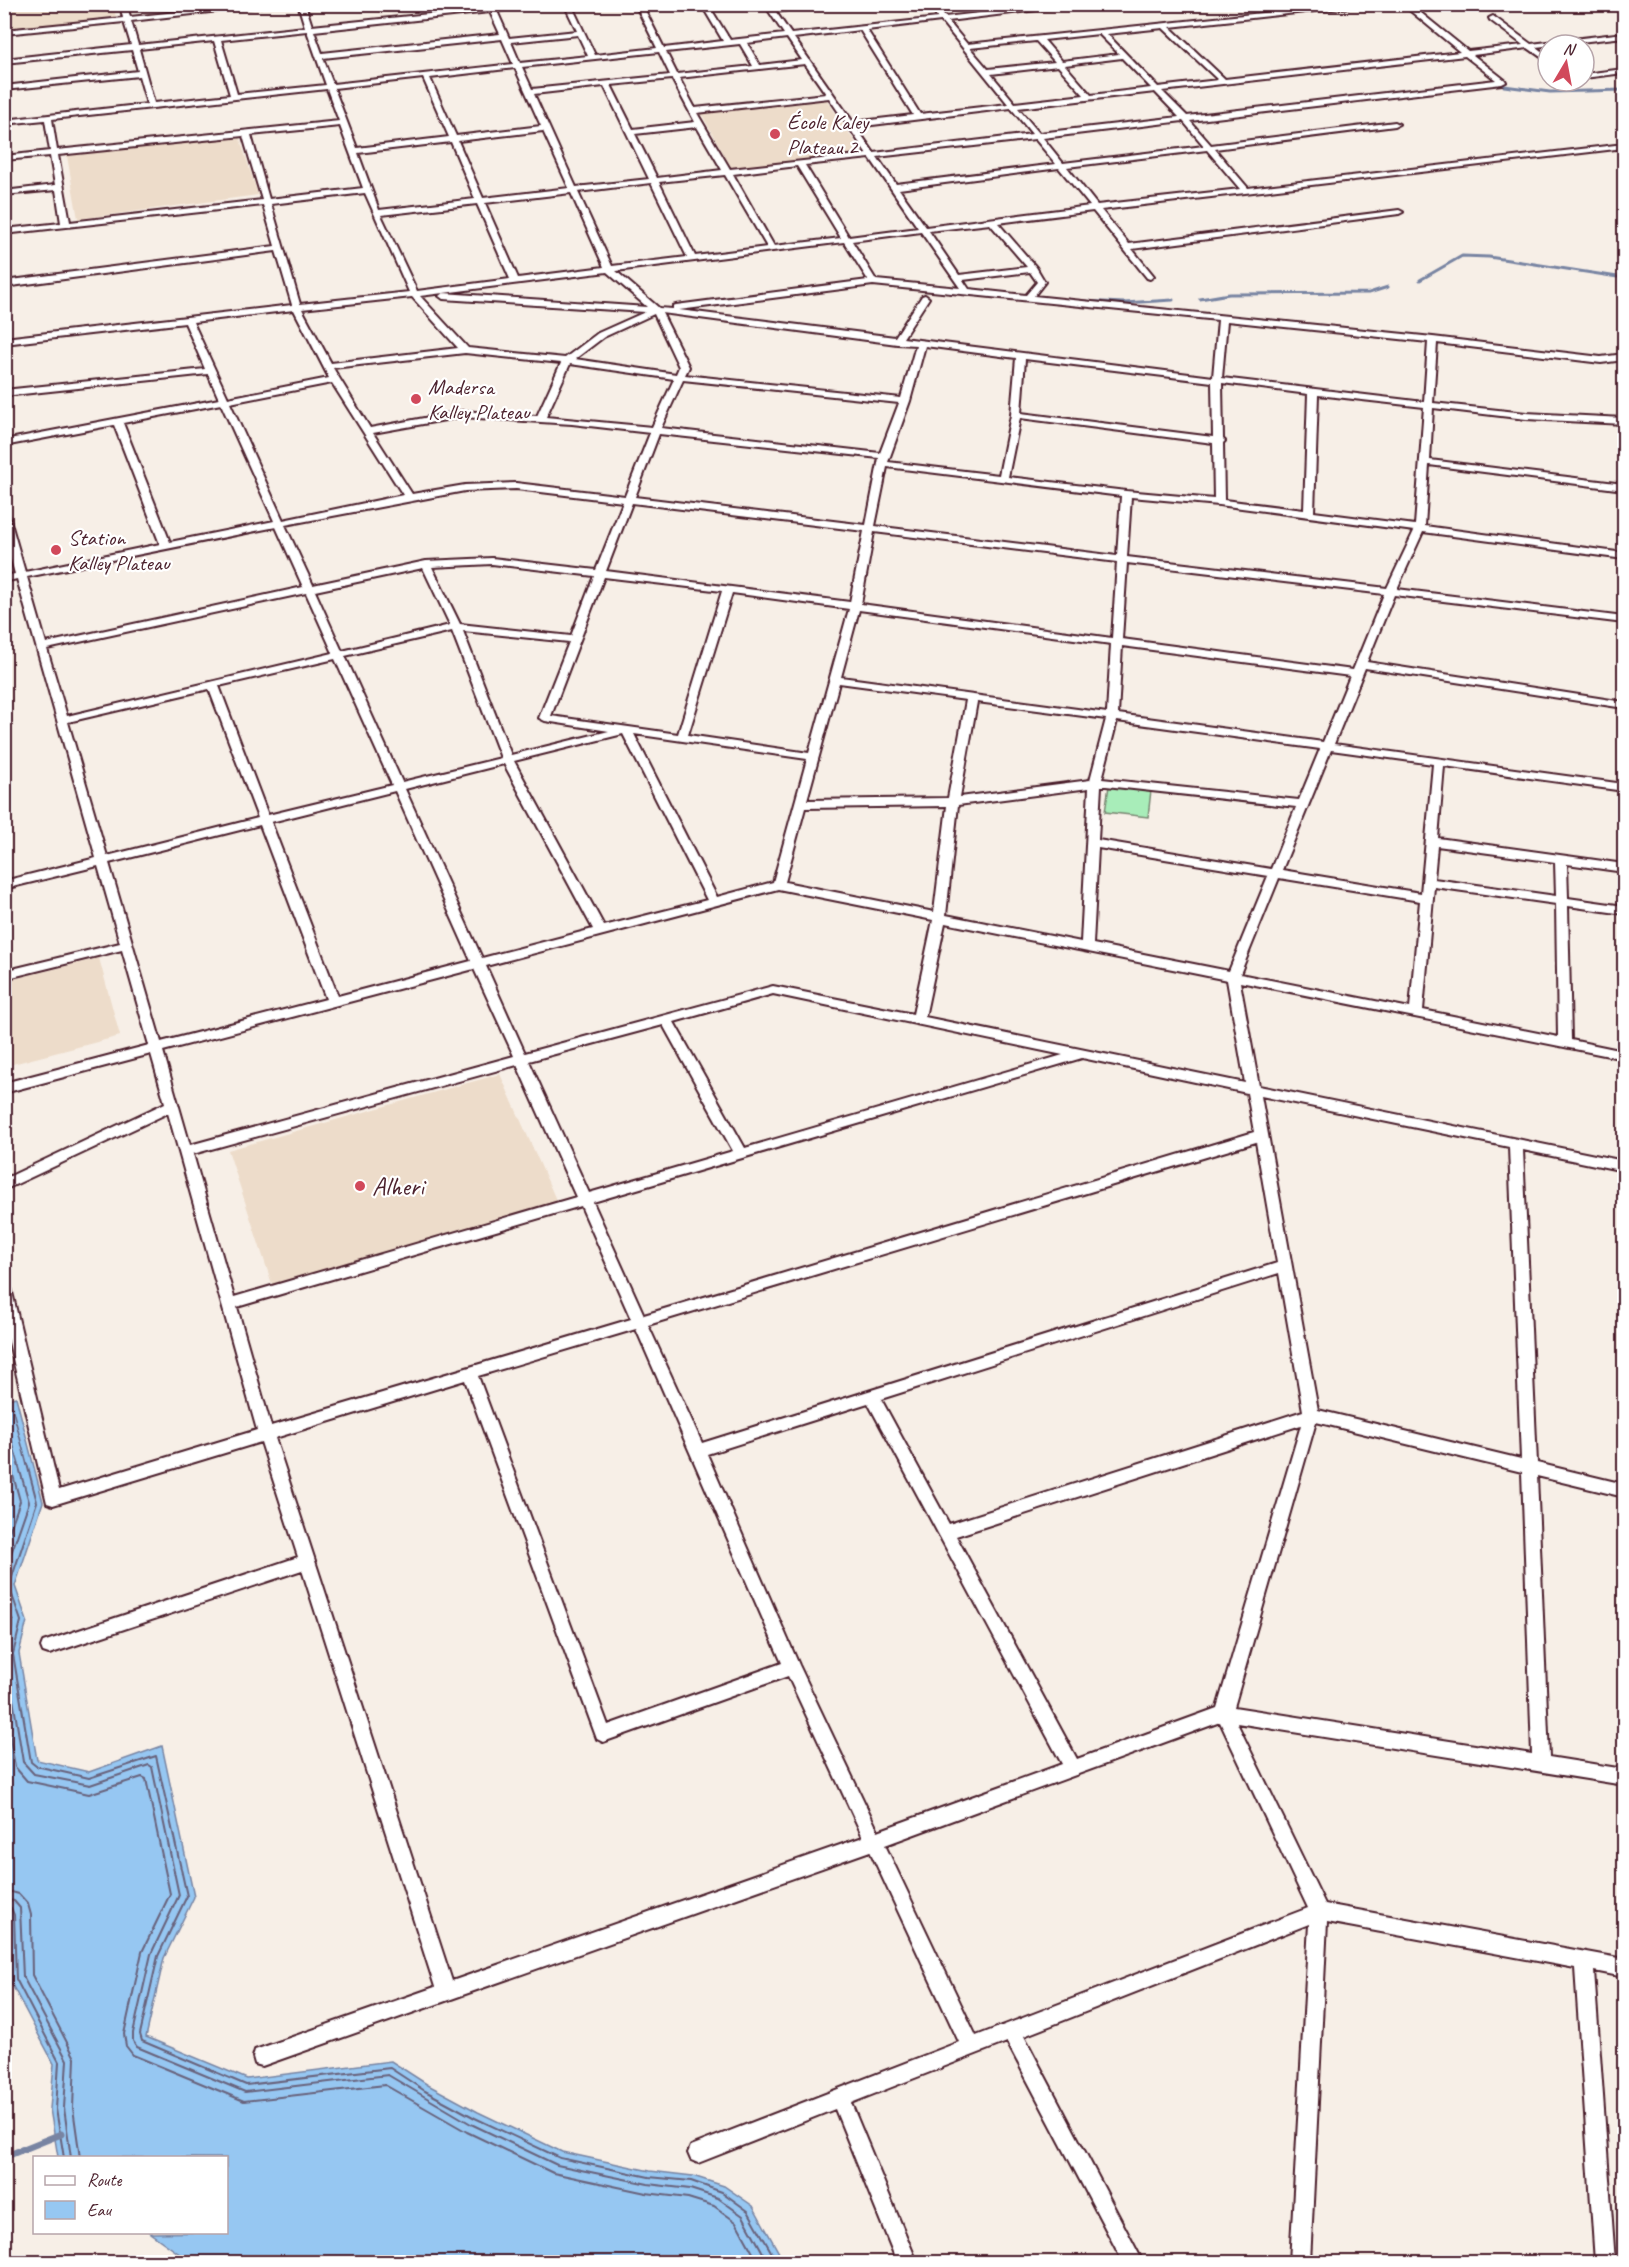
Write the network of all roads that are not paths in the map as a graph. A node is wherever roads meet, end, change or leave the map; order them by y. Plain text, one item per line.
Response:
1 (123, 4) edge
2 (277, 4) edge
3 (301, 4) edge
4 (547, 4) edge
5 (567, 4) edge
6 (638, 4) edge
7 (704, 4) edge
8 (819, 4) edge
9 (930, 4) edge
10 (1006, 4) edge
11 (1081, 4) edge
12 (1374, 4) edge
13 (1406, 4) edge
14 (492, 7) edge
15 (769, 7) edge
16 (207, 8) edge
17 (1013, 12) junction
18 (1493, 18) dead end
19 (128, 20) junction
20 (943, 20) junction
21 (1165, 26) junction
22 (862, 28) junction
23 (310, 29) junction
24 (1101, 32) junction
25 (4, 33) edge
26 (581, 33) junction
27 (789, 36) junction
28 (1624, 36) edge
29 (506, 38) junction
30 (1038, 38) junction
31 (217, 39) junction
32 (742, 42) junction
33 (728, 43) junction
34 (964, 46) junction
35 (1530, 46) junction
36 (135, 48) junction
37 (662, 50) junction
38 (1536, 51) edge
39 (1467, 54) junction
40 (319, 56) junction
41 (1124, 56) junction
42 (593, 58) junction
43 (4, 61) edge
44 (807, 62) junction
45 (1060, 63) junction
46 (518, 66) junction
47 (758, 68) junction
48 (53, 70) junction
49 (1624, 71) edge
50 (985, 72) junction
51 (142, 73) junction
52 (1596, 74) edge
53 (426, 76) junction
54 (675, 77) junction
55 (1224, 82) junction
56 (608, 84) junction
57 (330, 86) junction
58 (4, 88) edge
59 (1156, 89) junction
60 (530, 92) junction
61 (829, 96) junction
62 (234, 97) junction
63 (1089, 97) junction
64 (151, 106) junction
65 (1012, 106) junction
66 (692, 111) junction
67 (48, 117) junction
68 (918, 117) junction
69 (1185, 119) junction
70 (4, 122) edge
71 (344, 123) junction
72 (699, 124) junction
73 (1395, 124) dead end
74 (849, 125) junction
75 (546, 128) junction
76 (246, 132) junction
77 (629, 132) junction
78 (1037, 136) junction
79 (454, 139) junction
80 (1624, 146) edge
81 (1208, 147) junction
82 (355, 151) junction
83 (54, 153) junction
84 (871, 156) junction
85 (4, 158) edge
86 (800, 164) junction
87 (1061, 166) junction
88 (726, 172) junction
89 (655, 181) junction
90 (60, 187) junction
91 (892, 187) junction
92 (368, 190) junction
93 (574, 190) junction
94 (1246, 190) junction
95 (4, 193) edge
96 (481, 201) junction
97 (266, 202) junction
98 (1095, 207) junction
99 (1399, 212) dead end
100 (376, 213) junction
101 (992, 220) junction
102 (66, 225) junction
103 (921, 229) junction
104 (4, 232) edge
105 (846, 238) junction
106 (1126, 247) junction
107 (280, 248) junction
108 (772, 249) junction
109 (692, 258) junction
110 (609, 269) junction
111 (1033, 269) junction
112 (1150, 276) dead end
113 (958, 278) junction
114 (515, 281) junction
115 (873, 282) junction
116 (4, 284) edge
117 (966, 291) junction
118 (414, 294) junction
119 (925, 298) dead end
120 (1028, 298) junction
121 (297, 308) junction
122 (656, 310) junction
123 (1223, 318) junction
124 (188, 321) junction
125 (1433, 340) junction
126 (4, 341) edge
127 (897, 341) junction
128 (921, 344) junction
129 (465, 350) junction
130 (1021, 357) junction
131 (1624, 357) edge
132 (567, 361) junction
133 (330, 366) junction
134 (211, 371) junction
135 (680, 377) junction
136 (335, 380) junction
137 (1217, 381) junction
138 (1313, 392) junction
139 (4, 393) edge
140 (224, 401) junction
141 (905, 401) junction
142 (1429, 405) junction
143 (1016, 415) junction
144 (540, 419) junction
145 (117, 421) junction
146 (1624, 421) edge
147 (368, 431) junction
148 (655, 431) junction
149 (1220, 441) junction
150 (4, 443) edge
151 (884, 460) junction
152 (1425, 462) junction
153 (1003, 478) junction
154 (1624, 487) edge
155 (1126, 494) junction
156 (410, 497) junction
157 (631, 500) junction
158 (1219, 502) junction
159 (1309, 514) junction
160 (4, 516) edge
161 (279, 522) junction
162 (871, 528) junction
163 (1420, 529) junction
164 (166, 546) junction
165 (1624, 556) edge
166 (1123, 558) junction
167 (426, 564) junction
168 (602, 574) junction
169 (22, 576) junction
170 (4, 579) edge
171 (728, 589) junction
172 (309, 590) junction
173 (1391, 590) junction
174 (855, 606) junction
175 (1624, 620) edge
176 (456, 627) junction
177 (576, 640) junction
178 (1118, 642) junction
179 (42, 647) junction
180 (339, 656) junction
181 (1358, 669) junction
182 (835, 679) junction
183 (213, 686) junction
184 (972, 698) junction
185 (1624, 705) edge
186 (1112, 717) junction
187 (63, 720) junction
188 (626, 730) junction
189 (682, 738) junction
190 (1327, 746) junction
191 (814, 757) junction
192 (507, 759) junction
193 (1439, 761) junction
194 (1095, 784) junction
195 (398, 787) junction
196 (1624, 787) edge
197 (953, 802) junction
198 (800, 804) junction
199 (1303, 804) junction
200 (264, 820) junction
201 (1432, 841) junction
202 (1092, 843) junction
203 (1561, 859) junction
204 (103, 860) junction
205 (1624, 868) edge
206 (1274, 873) junction
207 (1428, 882) junction
208 (4, 885) edge
209 (778, 885) junction
210 (1426, 898) junction
211 (1562, 901) junction
212 (714, 902) junction
213 (1624, 910) edge
214 (940, 917) junction
215 (601, 932) junction
216 (127, 945) junction
217 (1087, 947) junction
218 (478, 964) junction
219 (4, 975) edge
220 (1233, 976) junction
221 (334, 1002) junction
222 (1416, 1013) junction
223 (666, 1019) junction
224 (918, 1021) junction
225 (1564, 1043) junction
226 (156, 1048) junction
227 (1080, 1054) junction
228 (1624, 1055) edge
229 (521, 1059) junction
230 (4, 1088) edge
231 (1252, 1089) junction
232 (173, 1105) junction
233 (1261, 1136) junction
234 (1516, 1143) junction
235 (185, 1151) junction
236 (741, 1153) junction
237 (1624, 1166) edge
238 (4, 1185) edge
239 (584, 1199) junction
240 (1284, 1266) junction
241 (4, 1288) edge
242 (229, 1304) junction
243 (639, 1320) junction
244 (469, 1372) junction
245 (872, 1396) junction
246 (1311, 1415) junction
247 (266, 1434) junction
248 (698, 1451) junction
249 (1529, 1467) junction
250 (1624, 1490) edge
251 (946, 1532) junction
252 (307, 1561) junction
253 (49, 1647) dead end
254 (792, 1667) junction
255 (1224, 1713) junction
256 (1541, 1764) junction
257 (1073, 1768) junction
258 (1624, 1777) edge
259 (874, 1841) junction
260 (1319, 1912) junction
261 (1584, 1962) junction
262 (1624, 1968) edge
263 (446, 1992) junction
264 (1011, 2031) junction
265 (972, 2047) junction
266 (262, 2057) dead end
267 (840, 2098) junction
268 (698, 2153) dead end
269 (907, 2262) edge
270 (1134, 2262) edge
271 (1300, 2262) edge
272 (1605, 2262) edge

1 - 19 street
2 - 16 street
3 - 23 street
4 - 14 street
5 - 26 street
6 - 37 street
7 - 33 street
8 - 15 street
9 - 20 street
10 - 17 street
11 - 17 street
12 - 21 street
13 - 39 street
14 - 23 street
14 - 29 street
15 - 27 street
16 - 19 street
17 - 20 street
18 - 35 street
19 - 25 street
19 - 36 street
20 - 22 street
20 - 34 street
21 - 24 street
21 - 55 street
22 - 27 street
22 - 68 street
23 - 31 street
23 - 40 street
24 - 30 street
24 - 41 street
26 - 29 street
26 - 42 street
27 - 32 street
27 - 44 street
28 - 35 street
29 - 40 street
29 - 46 street
30 - 34 street
30 - 45 street
31 - 36 street
31 - 62 street
32 - 33 street
32 - 47 street
33 - 37 street
34 - 50 street
35 - 38 street
35 - 39 street
36 - 48 street
36 - 51 street
37 - 42 street
37 - 54 street
39 - 55 street
39 - 69 street
40 - 57 street
41 - 45 street
41 - 59 street
42 - 46 street
43 - 48 street
44 - 47 street
44 - 61 street
45 - 50 street
45 - 63 street
46 - 53 street
46 - 60 street
47 - 54 street
48 - 51 street
48 - 58 street
49 - 52 street
50 - 65 street
51 - 64 street
53 - 57 street
53 - 79 street
54 - 56 street
54 - 66 street
55 - 59 street
56 - 60 street
56 - 77 street
57 - 62 street
57 - 71 street
59 - 63 street
59 - 69 street
60 - 75 street
61 - 66 street
61 - 74 street
62 - 64 street
63 - 65 street
64 - 67 street
65 - 68 street
65 - 78 street
66 - 72 street
67 - 70 street
67 - 83 street
68 - 74 street
69 - 78 street
69 - 81 street
71 - 76 street
71 - 82 street
72 - 77 street
72 - 88 street
73 - 81 street
74 - 84 street
75 - 79 street
75 - 93 street
76 - 83 street
76 - 97 street
77 - 89 street
78 - 84 street
78 - 87 street
79 - 82 street
79 - 96 street
80 - 94 street
81 - 87 street
81 - 94 street
82 - 92 street
83 - 85 street
83 - 90 street
84 - 86 street
84 - 91 street
86 - 88 street
86 - 105 street
87 - 91 street
87 - 98 street
88 - 89 street
88 - 108 street
89 - 93 street
89 - 109 street
90 - 95 street
90 - 102 street
91 - 103 street
92 - 97 street
92 - 100 street
93 - 96 street
93 - 110 street
94 - 98 street
96 - 100 street
96 - 114 street
97 - 102 street
97 - 107 street
98 - 101 street
98 - 106 street
99 - 106 street
100 - 118 street
101 - 103 street
101 - 111 street
102 - 104 street
103 - 105 street
103 - 113 street
105 - 108 street
105 - 115 street
106 - 112 street
107 - 116 street
107 - 121 street
108 - 109 street
109 - 110 street
110 - 114 street
110 - 122 street
111 - 113 street
111 - 120 street
113 - 117 street
114 - 118 street
115 - 117 street
115 - 122 street
117 - 120 street
118 - 121 street
118 - 122 street
118 - 129 street
119 - 127 street
120 - 123 street
121 - 124 street
121 - 133 street
122 - 127 street
122 - 132 street
122 - 135 street
123 - 125 street
123 - 137 street
124 - 126 street
124 - 134 street
125 - 131 street
125 - 142 street
127 - 128 street
128 - 130 street
128 - 141 street
129 - 132 street
129 - 133 street
130 - 137 street
130 - 143 street
132 - 135 street
132 - 144 street
133 - 136 street
134 - 139 street
134 - 140 street
135 - 141 street
135 - 148 street
136 - 140 street
136 - 147 street
137 - 138 street
137 - 149 street
138 - 142 street
138 - 159 street
140 - 145 street
140 - 161 street
141 - 151 street
142 - 146 street
142 - 152 street
143 - 149 street
143 - 153 street
144 - 147 street
144 - 148 street
145 - 150 street
145 - 164 street
147 - 156 street
148 - 151 street
148 - 157 street
149 - 158 street
151 - 153 street
151 - 162 street
152 - 154 street
152 - 163 street
153 - 155 street
155 - 158 street
155 - 166 street
156 - 157 street
156 - 161 street
157 - 162 street
157 - 168 street
158 - 159 street
159 - 163 street
160 - 169 street
161 - 164 street
161 - 172 street
162 - 166 street
162 - 174 street
163 - 165 street
163 - 173 street
164 - 169 street
166 - 173 street
166 - 178 street
167 - 168 street
167 - 172 street
167 - 176 street
168 - 171 street
168 - 177 street
169 - 170 street
169 - 179 street
171 - 174 street
171 - 189 street
172 - 179 street
172 - 180 street
173 - 175 street
173 - 181 street
174 - 178 street
174 - 182 street
176 - 177 street
176 - 180 street
176 - 192 street
177 - 188 street
178 - 181 street
178 - 186 street
179 - 187 street
180 - 183 street
180 - 195 street
181 - 185 street
181 - 190 street
182 - 184 street
182 - 191 street
183 - 187 street
183 - 200 street
184 - 186 street
184 - 197 street
186 - 190 street
186 - 194 street
187 - 204 street
188 - 189 street
188 - 192 street
188 - 212 street
189 - 191 street
190 - 193 street
190 - 199 street
191 - 198 street
192 - 195 street
192 - 215 street
193 - 196 street
193 - 201 street
194 - 197 street
194 - 199 street
194 - 202 street
195 - 200 street
195 - 218 street
197 - 198 street
197 - 214 street
198 - 209 street
199 - 206 street
200 - 204 street
200 - 221 street
201 - 203 street
201 - 207 street
202 - 206 street
202 - 217 street
203 - 205 street
203 - 211 street
204 - 208 street
204 - 216 street
206 - 210 street
206 - 220 street
207 - 210 street
207 - 211 street
209 - 212 street
209 - 214 street
210 - 222 street
211 - 213 street
211 - 225 street
212 - 215 street
214 - 217 street
214 - 224 street
215 - 218 street
216 - 219 street
216 - 226 street
217 - 220 street
218 - 221 street
218 - 229 street
220 - 222 street
220 - 231 street
221 - 226 street
222 - 225 street
223 - 224 street
223 - 229 street
223 - 236 street
224 - 227 street
225 - 228 street
226 - 230 street
226 - 232 street
227 - 231 street
227 - 236 street
229 - 235 street
229 - 239 street
231 - 233 street
231 - 234 street
232 - 235 street
232 - 238 street
233 - 240 street
233 - 243 street
234 - 237 street
234 - 249 street
235 - 242 street
236 - 239 street
239 - 242 street
239 - 243 street
240 - 245 street
240 - 246 street
241 - 247 street
242 - 247 street
243 - 244 street
243 - 248 street
244 - 247 street
244 - 254 street
245 - 248 street
245 - 251 street
246 - 249 street
246 - 251 street
246 - 255 street
247 - 252 street
248 - 254 street
249 - 250 street
249 - 256 street
251 - 257 street
252 - 253 street
252 - 263 street
254 - 259 street
255 - 256 street
255 - 257 street
255 - 260 street
256 - 258 street
257 - 259 street
259 - 263 street
259 - 265 street
260 - 261 street
260 - 264 street
260 - 271 street
261 - 262 street
261 - 272 street
263 - 266 street
264 - 265 street
264 - 270 street
265 - 267 street
267 - 268 street
267 - 269 street

